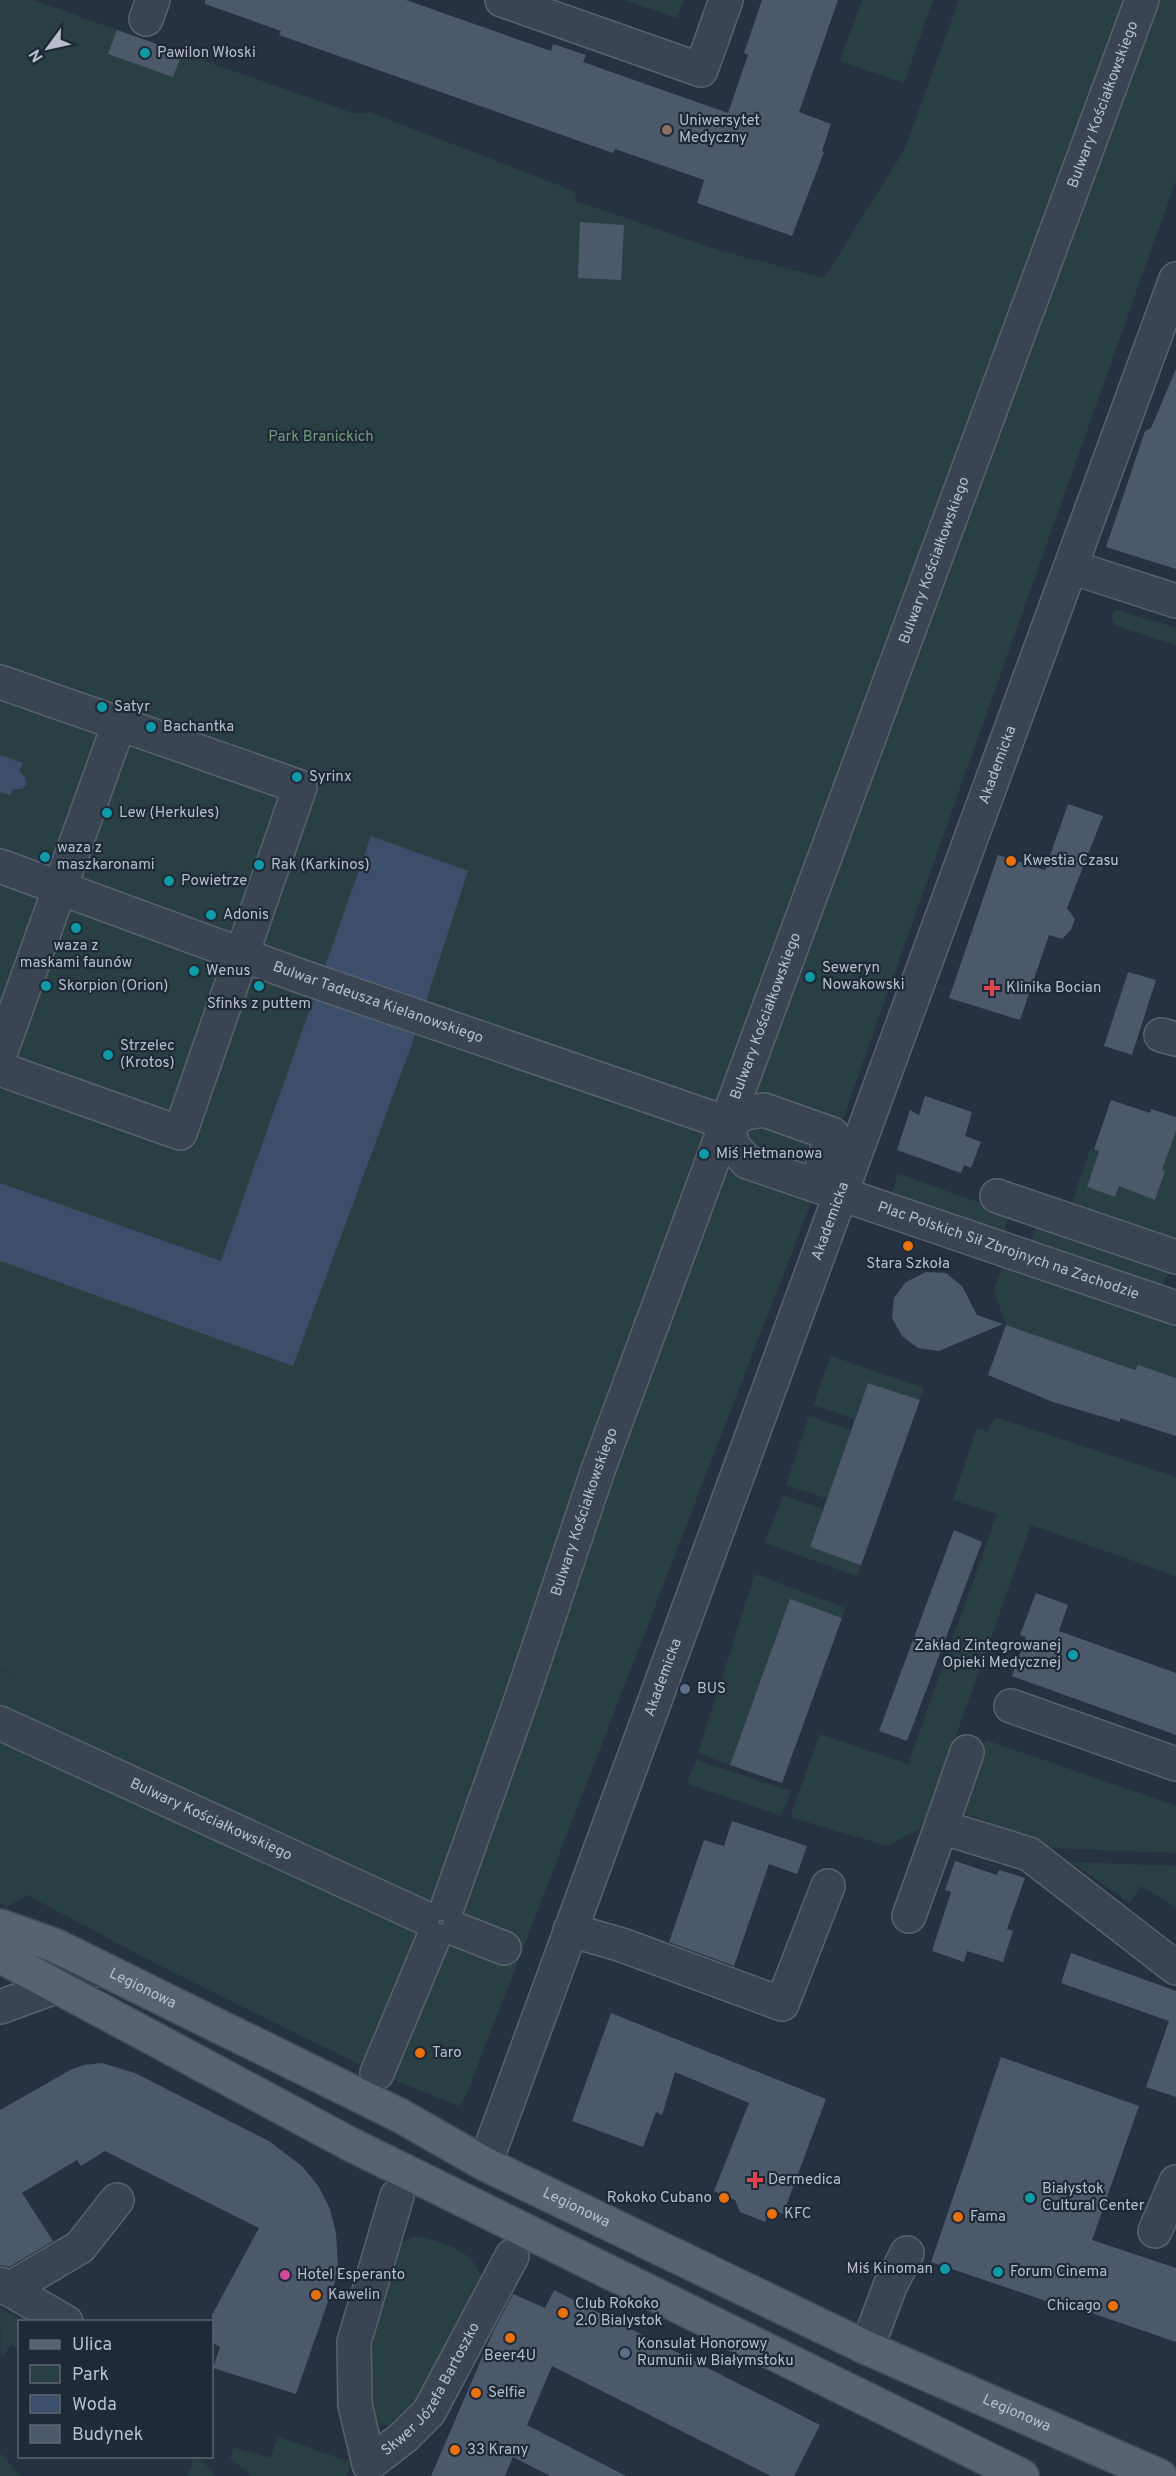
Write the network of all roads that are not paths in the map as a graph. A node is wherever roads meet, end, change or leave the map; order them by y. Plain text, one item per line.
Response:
1 (502, 0) edge
2 (726, 0) edge
3 (1142, 0) edge
4 (1176, 279) edge
5 (1071, 567) junction
6 (1176, 601) edge
7 (0, 682) edge
8 (119, 724) junction
9 (0, 867) edge
10 (59, 888) junction
11 (242, 955) junction
12 (0, 1054) edge
13 (0, 1069) edge
14 (727, 1124) junction
15 (829, 1189) junction
16 (997, 1196) dead end
17 (1176, 1257) edge
18 (1176, 1308) edge
19 (1011, 1706) dead end
20 (0, 1723) edge
21 (967, 1752) dead end
22 (1176, 1764) edge
23 (941, 1827) junction
24 (828, 1886) dead end
25 (909, 1916) dead end
26 (440, 1923) junction
27 (0, 1926) edge
28 (570, 1930) junction
29 (504, 1948) dead end
30 (0, 1956) edge
31 (99, 1968) junction
32 (1176, 1968) edge
33 (55, 1987) junction
34 (0, 2007) edge
35 (0, 2031) edge
36 (377, 2073) dead end
37 (485, 2164) junction
38 (1176, 2182) edge
39 (397, 2196) dead end
40 (117, 2200) dead end
41 (1155, 2232) dead end
42 (907, 2253) dead end
43 (512, 2256) dead end
44 (4, 2287) edge
45 (62, 2320) edge
46 (867, 2348) junction
47 (367, 2470) edge
48 (1022, 2476) edge
49 (1160, 2476) edge

1 - 2 street
3 - 14 street, Bulwary Kościałkowskiego
4 - 5 street, Akademicka
5 - 6 street
5 - 15 street, Akademicka
7 - 8 street
8 - 10 street
8 - 11 street
9 - 10 street, Bulwar Tadeusza Kielanowskiego
10 - 11 street, Bulwar Tadeusza Kielanowskiego
10 - 12 street
11 - 13 street
11 - 14 street, Bulwar Tadeusza Kielanowskiego
14 - 15 street
14 - 15 street
14 - 26 street, Bulwary Kościałkowskiego
15 - 18 street, Plac Polskich Sił Zbrojnych na Zachodzie
15 - 28 street, Akademicka
16 - 17 street
19 - 22 street
20 - 26 street, Bulwary Kościałkowskiego
21 - 23 street
23 - 25 street
23 - 32 street
24 - 28 street
26 - 29 street, Bulwary Kościałkowskiego
26 - 36 street, Bulwary Kościałkowskiego
27 - 31 main road, Legionowa
28 - 37 street, Akademicka
30 - 33 main road
31 - 33 street
31 - 37 main road, Legionowa
33 - 34 street
33 - 35 street
33 - 48 main road
37 - 46 main road, Legionowa
38 - 41 street
39 - 47 street, Skwer Józefa Bartoszko
40 - 44 street
42 - 46 street
43 - 47 street, Skwer Józefa Bartoszko
44 - 45 street
46 - 49 main road, Legionowa

